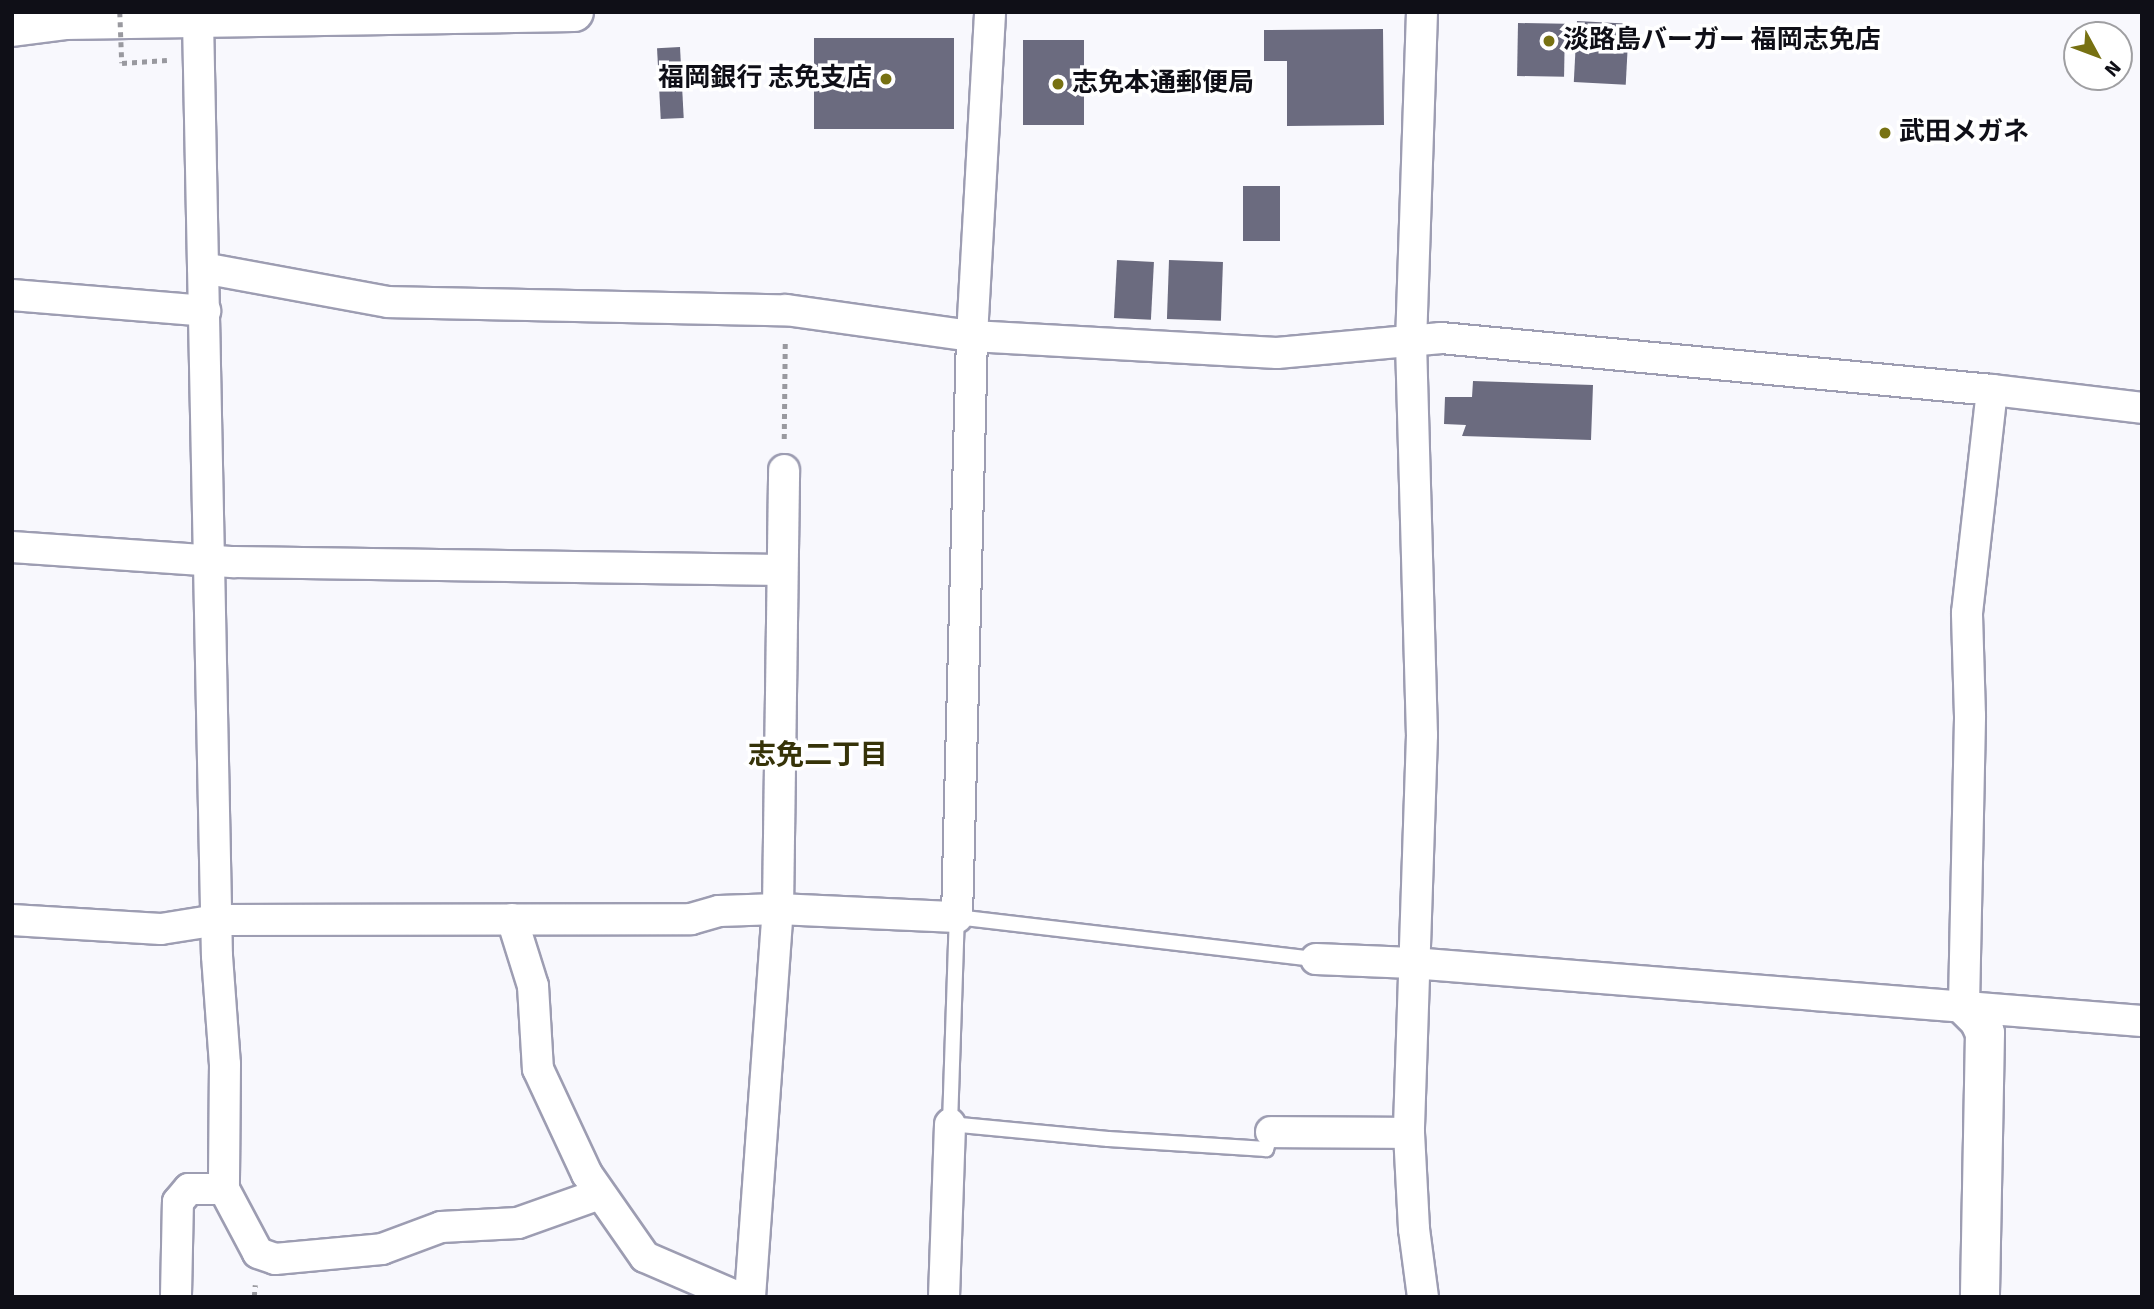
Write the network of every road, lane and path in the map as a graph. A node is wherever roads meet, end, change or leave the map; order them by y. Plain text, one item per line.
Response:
1 (120, 12) edge
2 (574, 12) edge
3 (990, 12) edge
4 (1422, 12) edge
5 (198, 16) edge
6 (43, 19) edge
7 (199, 58) junction
8 (203, 268) junction
9 (12, 295) edge
10 (786, 310) junction
11 (205, 312) junction
12 (972, 336) junction
13 (1410, 342) junction
14 (1992, 390) junction
15 (2142, 408) edge
16 (784, 470) joint
17 (12, 547) edge
18 (210, 558) junction
19 (782, 570) junction
20 (779, 909) junction
21 (957, 917) junction
22 (12, 919) edge
23 (512, 919) junction
24 (218, 920) junction
25 (1316, 959) joint
26 (1412, 963) junction
27 (1965, 1005) junction
28 (2142, 1021) edge
29 (950, 1125) junction
30 (1271, 1132) joint
31 (1409, 1133) junction
32 (223, 1189) junction
33 (600, 1194) junction
34 (176, 1295) edge
35 (738, 1297) edge
36 (750, 1297) edge
37 (944, 1297) edge
38 (1423, 1297) edge
39 (1980, 1297) edge

1 - 7 path, bridge
2 - 5 main road
3 - 12 street
4 - 13 street
5 - 6 main road
5 - 7 street
7 - 8 street
8 - 10 street
8 - 11 street
9 - 11 street
10 - 12 street
10 - 16 path
11 - 18 street
12 - 13 street
12 - 21 street
13 - 14 street
13 - 26 street
14 - 15 street
14 - 27 street
16 - 19 street
17 - 18 street
18 - 19 street
18 - 24 street
19 - 20 street
20 - 21 street
20 - 23 street
20 - 36 street
21 - 25 lane
21 - 29 lane
22 - 24 street
23 - 24 street
23 - 33 street
24 - 32 street
25 - 26 street
26 - 27 street
26 - 31 street
27 - 28 street
27 - 39 main road
29 - 30 lane
29 - 37 street
30 - 31 street
31 - 38 street
32 - 33 street
32 - 34 street
33 - 35 street

